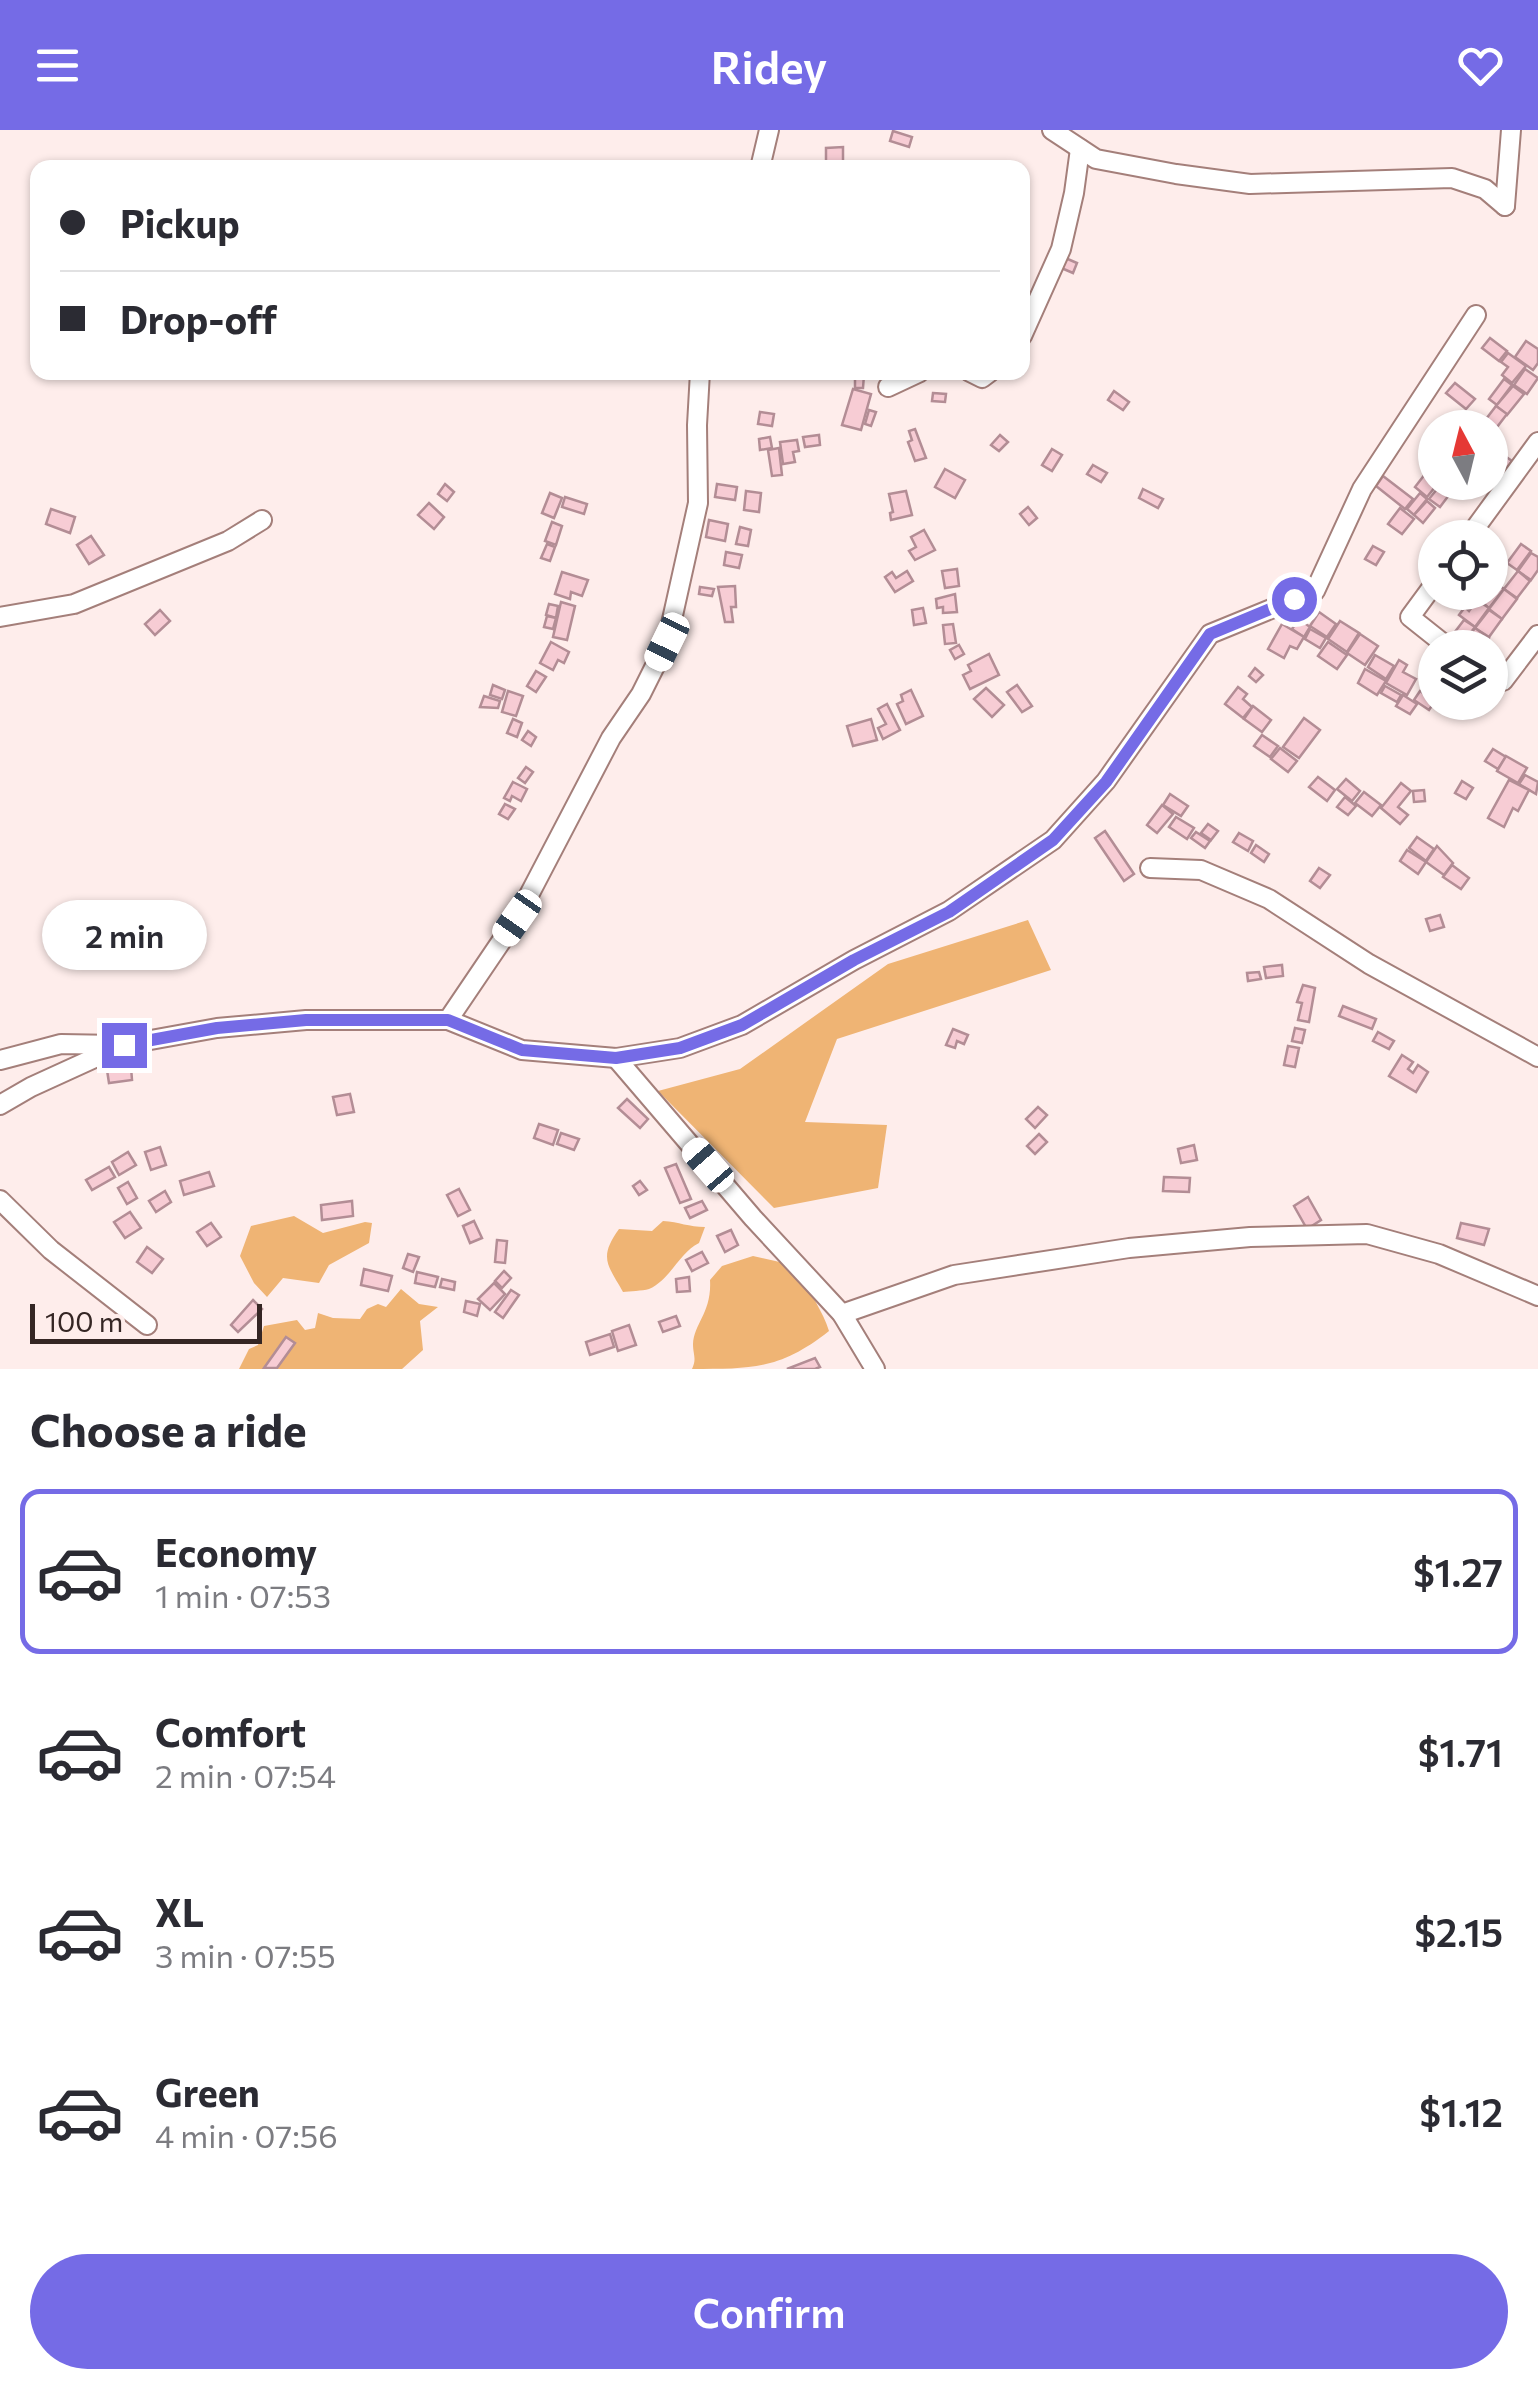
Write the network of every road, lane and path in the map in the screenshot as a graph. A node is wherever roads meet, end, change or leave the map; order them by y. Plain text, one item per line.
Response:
1 (769, 130) edge
2 (1052, 130) edge
3 (1511, 130) edge
4 (1080, 149) junction
5 (762, 160) edge
6 (1476, 314) dead end
7 (1030, 318) edge
8 (699, 380) edge
9 (903, 380) edge
10 (888, 387) dead end
11 (1538, 442) edge
12 (262, 520) dead end
13 (1481, 520) edge
14 (1418, 606) edge
15 (0, 617) edge
16 (1426, 630) edge
17 (1538, 635) edge
18 (1508, 673) edge
19 (1150, 868) dead end
20 (448, 1020) junction
21 (124, 1045) junction
22 (616, 1058) junction
23 (1538, 1058) edge
24 (0, 1060) edge
25 (0, 1105) edge
26 (0, 1200) edge
27 (1538, 1296) edge
28 (842, 1314) junction
29 (148, 1325) dead end
30 (875, 1369) edge

1 - 5 street
2 - 4 street
3 - 4 street
4 - 7 street
6 - 22 street
8 - 20 street
9 - 10 street
11 - 13 street
12 - 15 street
14 - 16 street
17 - 18 street
19 - 23 street
20 - 21 street
20 - 22 street
21 - 24 street
21 - 25 street
22 - 28 street
26 - 29 street
27 - 28 street
28 - 30 street

